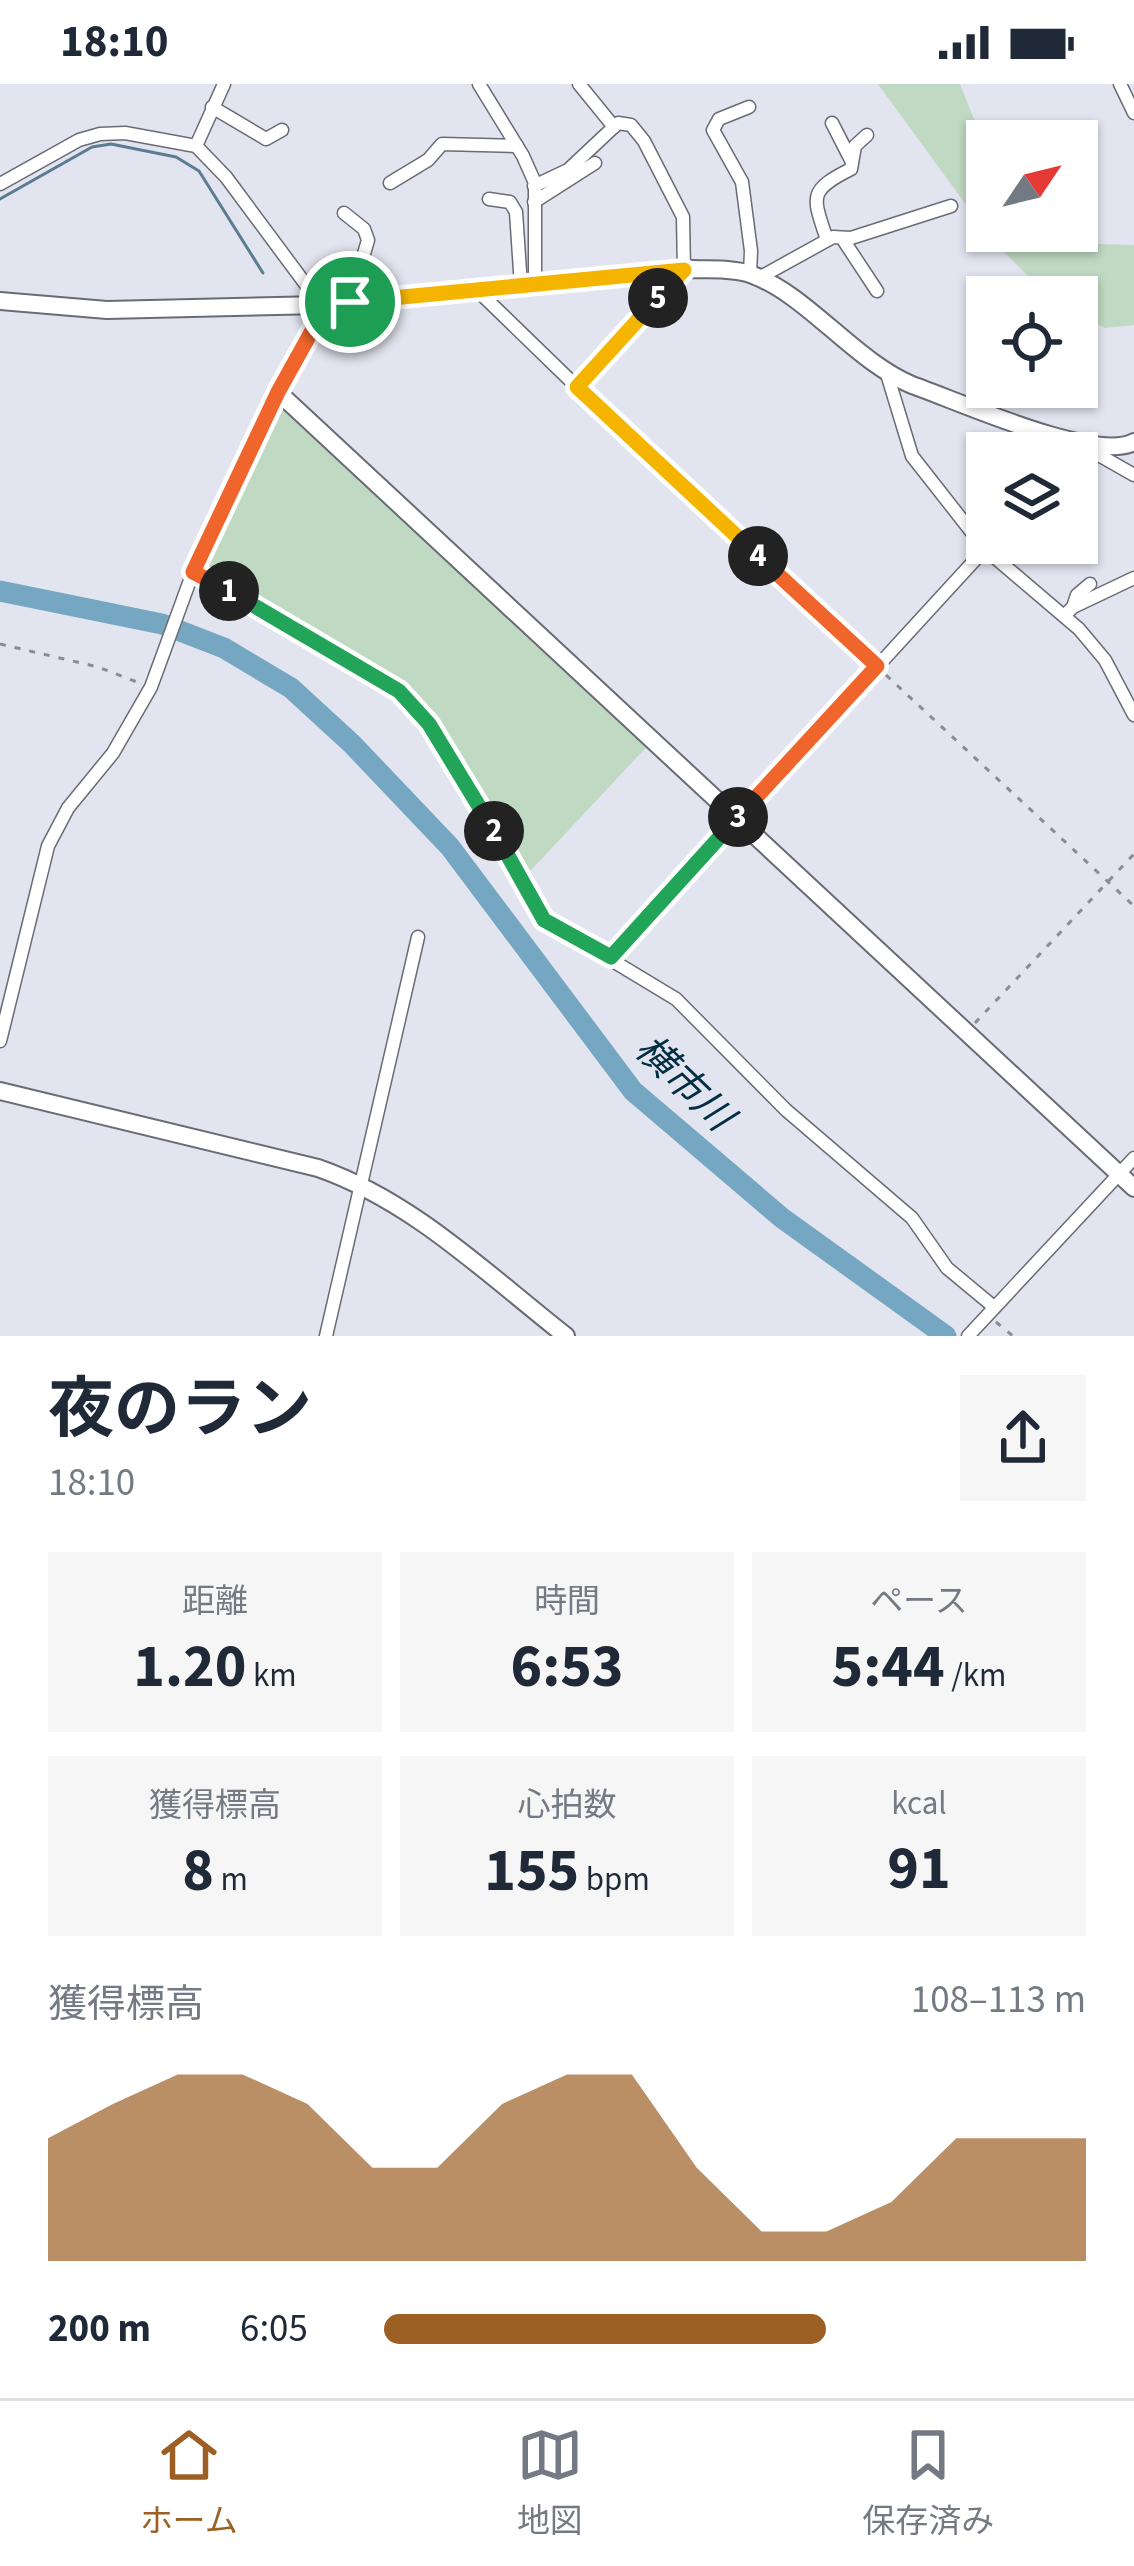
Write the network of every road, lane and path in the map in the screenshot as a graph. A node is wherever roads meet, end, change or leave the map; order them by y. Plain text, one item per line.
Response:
1 (224, 84) edge
2 (479, 84) edge
3 (579, 84) edge
4 (1120, 84) edge
5 (212, 106) junction
6 (749, 106) dead end
7 (1134, 113) edge
8 (832, 123) dead end
9 (614, 127) junction
10 (282, 130) dead end
11 (867, 135) dead end
12 (196, 146) junction
13 (517, 146) junction
14 (595, 164) dead end
15 (852, 164) junction
16 (390, 183) dead end
17 (0, 184) edge
18 (534, 186) junction
19 (489, 199) dead end
20 (534, 202) junction
21 (950, 206) dead end
22 (344, 213) dead end
23 (842, 238) junction
24 (827, 240) junction
25 (684, 270) junction
26 (753, 277) junction
27 (528, 285) junction
28 (477, 290) junction
29 (877, 291) dead end
30 (0, 301) edge
31 (350, 302) junction
32 (320, 305) junction
33 (887, 374) junction
34 (577, 387) junction
35 (278, 392) junction
36 (1044, 432) edge
37 (1134, 442) edge
38 (1098, 446) edge
39 (1098, 455) edge
40 (1134, 475) edge
41 (966, 525) edge
42 (971, 564) edge
43 (1005, 564) edge
44 (191, 578) junction
45 (1134, 578) edge
46 (1090, 584) dead end
47 (1068, 612) junction
48 (0, 644) edge
49 (877, 666) junction
50 (153, 681) junction
51 (1134, 715) edge
52 (737, 819) junction
53 (1134, 854) edge
54 (1108, 881) junction
55 (1134, 906) edge
56 (418, 937) dead end
57 (611, 957) junction
58 (967, 1032) junction
59 (0, 1041) edge
60 (0, 1091) edge
61 (1134, 1158) edge
62 (1119, 1174) junction
63 (359, 1183) junction
64 (1134, 1188) edge
65 (988, 1313) junction
66 (326, 1336) edge
67 (566, 1336) edge
68 (968, 1336) edge
69 (1013, 1336) edge

1 - 5 street
2 - 13 street
3 - 9 street
4 - 7 street
5 - 10 street
5 - 12 street
6 - 26 street
8 - 15 street
9 - 18 street
9 - 25 street
11 - 15 street
12 - 17 street
12 - 32 street
13 - 16 street
13 - 18 street
14 - 20 street
15 - 24 street
18 - 20 street
19 - 27 street
20 - 27 street
21 - 23 street
22 - 31 street
23 - 24 street
23 - 29 street
24 - 26 street
25 - 26 street
25 - 27 street
25 - 34 street
26 - 33 street
27 - 28 street
28 - 31 street
28 - 34 street
30 - 32 street
31 - 32 street
32 - 35 street
33 - 36 street
33 - 41 street
34 - 49 path
35 - 44 street
35 - 52 street
37 - 38 street
39 - 40 street
42 - 49 street
43 - 47 street
44 - 50 street
44 - 57 street
45 - 47 street
46 - 47 street
47 - 51 street
48 - 50 path
49 - 52 street
49 - 54 path
50 - 59 street
52 - 57 street
52 - 58 street
53 - 54 path
54 - 55 path
54 - 58 path
56 - 63 street
57 - 65 street
58 - 62 street
60 - 63 street
61 - 62 street
62 - 64 street
62 - 65 street
63 - 66 street
63 - 67 street
65 - 68 street
65 - 69 path

